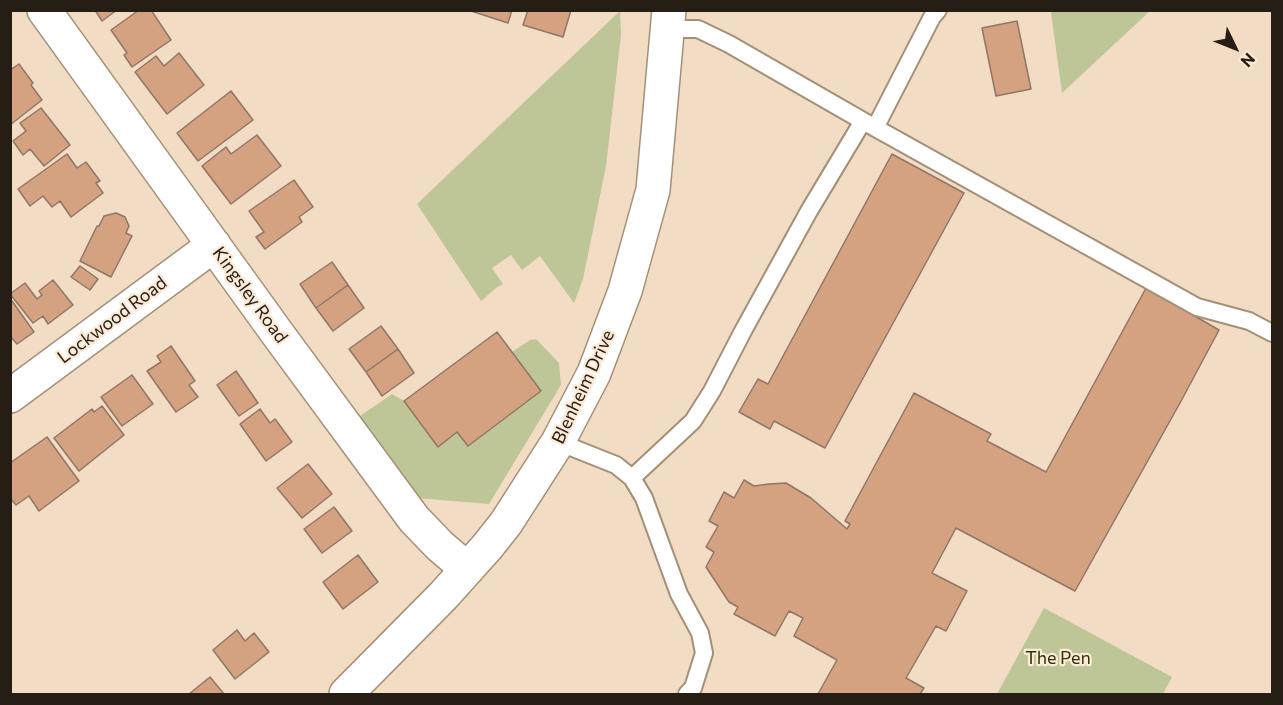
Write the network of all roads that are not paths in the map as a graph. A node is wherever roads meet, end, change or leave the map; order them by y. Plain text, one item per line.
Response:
1 (44, 10) edge
2 (938, 10) edge
3 (669, 20) edge
4 (869, 124) junction
5 (214, 245) junction
6 (1272, 333) edge
7 (10, 396) edge
8 (558, 442) junction
9 (632, 478) junction
10 (467, 569) junction
11 (346, 694) edge
12 (687, 694) edge

1 - 5 street, Kingsley Road
2 - 4 lane
3 - 4 lane
3 - 8 street, Blenheim Drive
4 - 6 lane
4 - 9 lane
5 - 7 street, Lockwood Road
5 - 10 street, Kingsley Road
8 - 9 lane
8 - 10 street, Blenheim Drive
9 - 12 lane
10 - 11 street, Blenheim Drive

